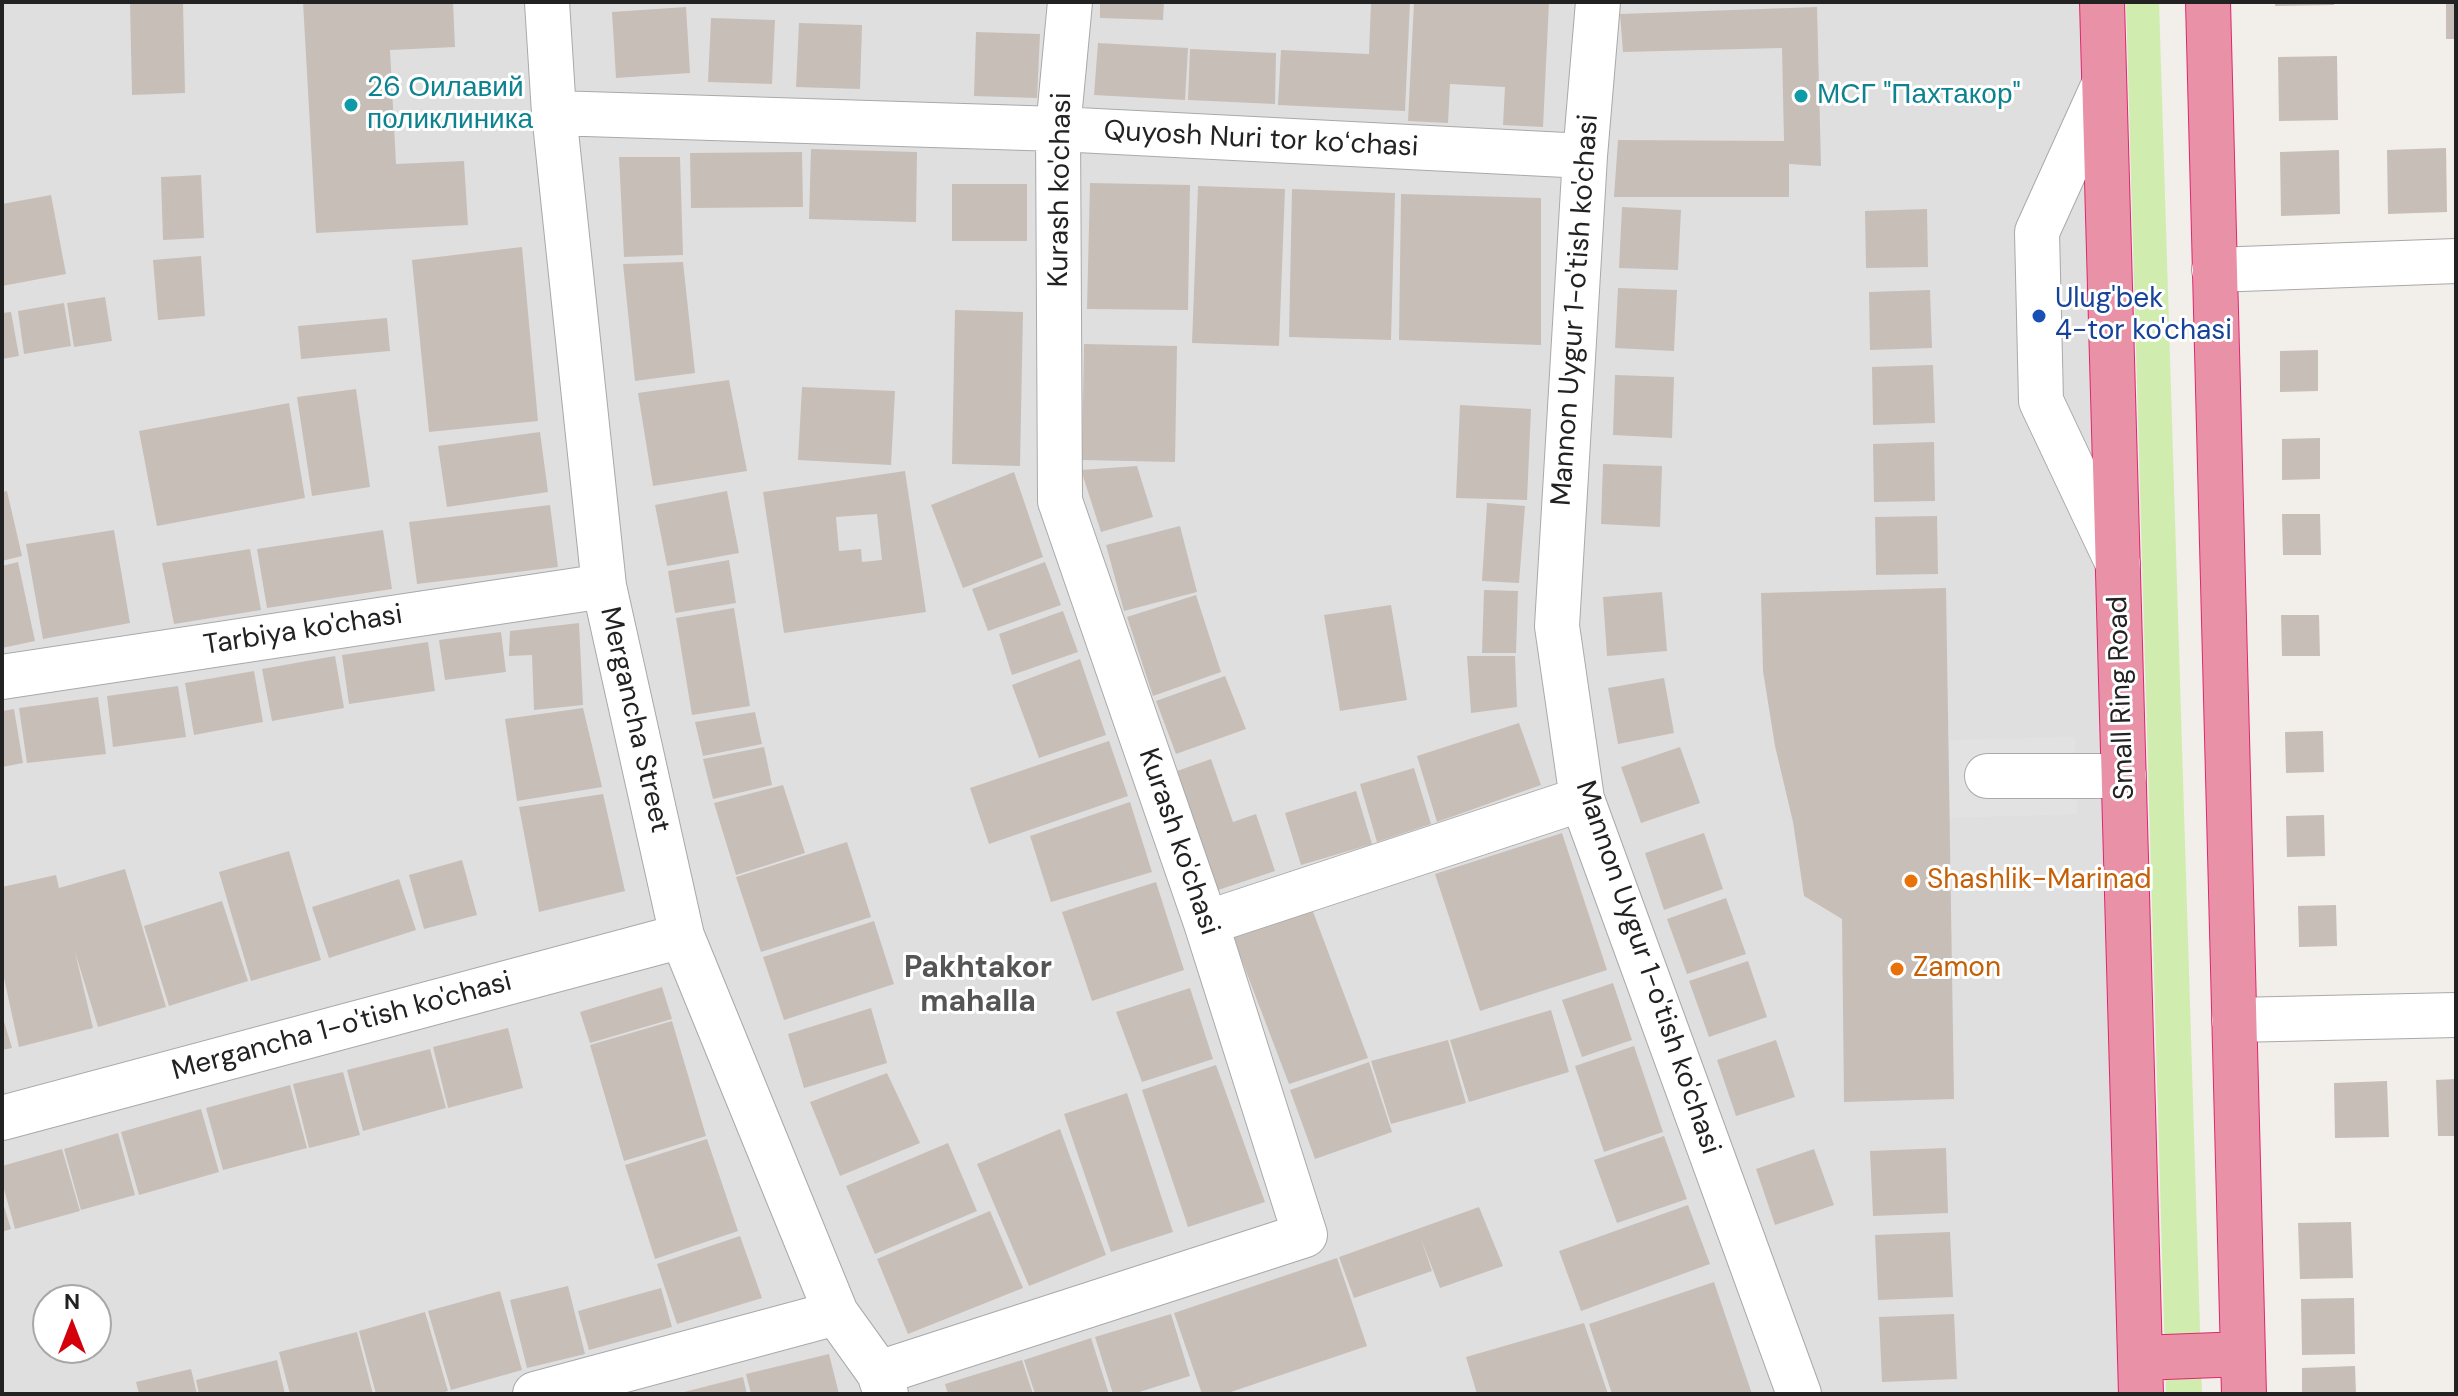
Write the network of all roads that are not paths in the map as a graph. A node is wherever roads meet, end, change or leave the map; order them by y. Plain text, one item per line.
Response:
1 (547, 2) edge
2 (1070, 2) edge
3 (1598, 2) edge
4 (2102, 2) edge
5 (2208, 2) edge
6 (2104, 84) junction
7 (554, 113) junction
8 (1058, 129) junction
9 (1585, 156) junction
10 (2456, 261) edge
11 (2214, 270) junction
12 (2118, 564) junction
13 (604, 586) junction
14 (2, 677) edge
15 (1987, 776) dead end
16 (2124, 776) junction
17 (1582, 799) junction
18 (1206, 923) junction
19 (682, 936) junction
20 (2456, 1015) edge
21 (2234, 1020) junction
22 (2, 1118) edge
23 (836, 1313) junction
24 (2243, 1374) edge
25 (2141, 1376) edge
26 (882, 1383) edge
27 (535, 1394) edge
28 (1799, 1394) edge

1 - 7 street, Mergancha Street
2 - 8 street, Kurash ko'chasi
3 - 9 street, Mannon Uygur 1-o'tish ko'chasi
4 - 6 highway, Small Ring Road
5 - 11 highway
6 - 12 highway, Small Ring Road
6 - 12 street
7 - 8 street, Quyosh Nuri tor koʻchasi
7 - 13 street, Mergancha Street
8 - 9 street, Quyosh Nuri tor koʻchasi
8 - 18 street, Kurash ko'chasi
9 - 17 street, Mannon Uygur 1-o'tish ko'chasi
10 - 11 street
11 - 21 highway
12 - 16 highway, Small Ring Road
13 - 14 street, Tarbiya ko'chasi
13 - 19 street, Mergancha Street
15 - 16 street
16 - 25 highway, Small Ring Road
17 - 18 street
17 - 28 street, Mannon Uygur 1-o'tish ko'chasi
18 - 26 street, Kurash ko'chasi
19 - 22 street, Mergancha 1-o'tish ko'chasi
19 - 23 street, Mergancha Street
20 - 21 street
21 - 24 highway
23 - 26 street, Mergancha Street
23 - 27 street
24 - 25 highway

